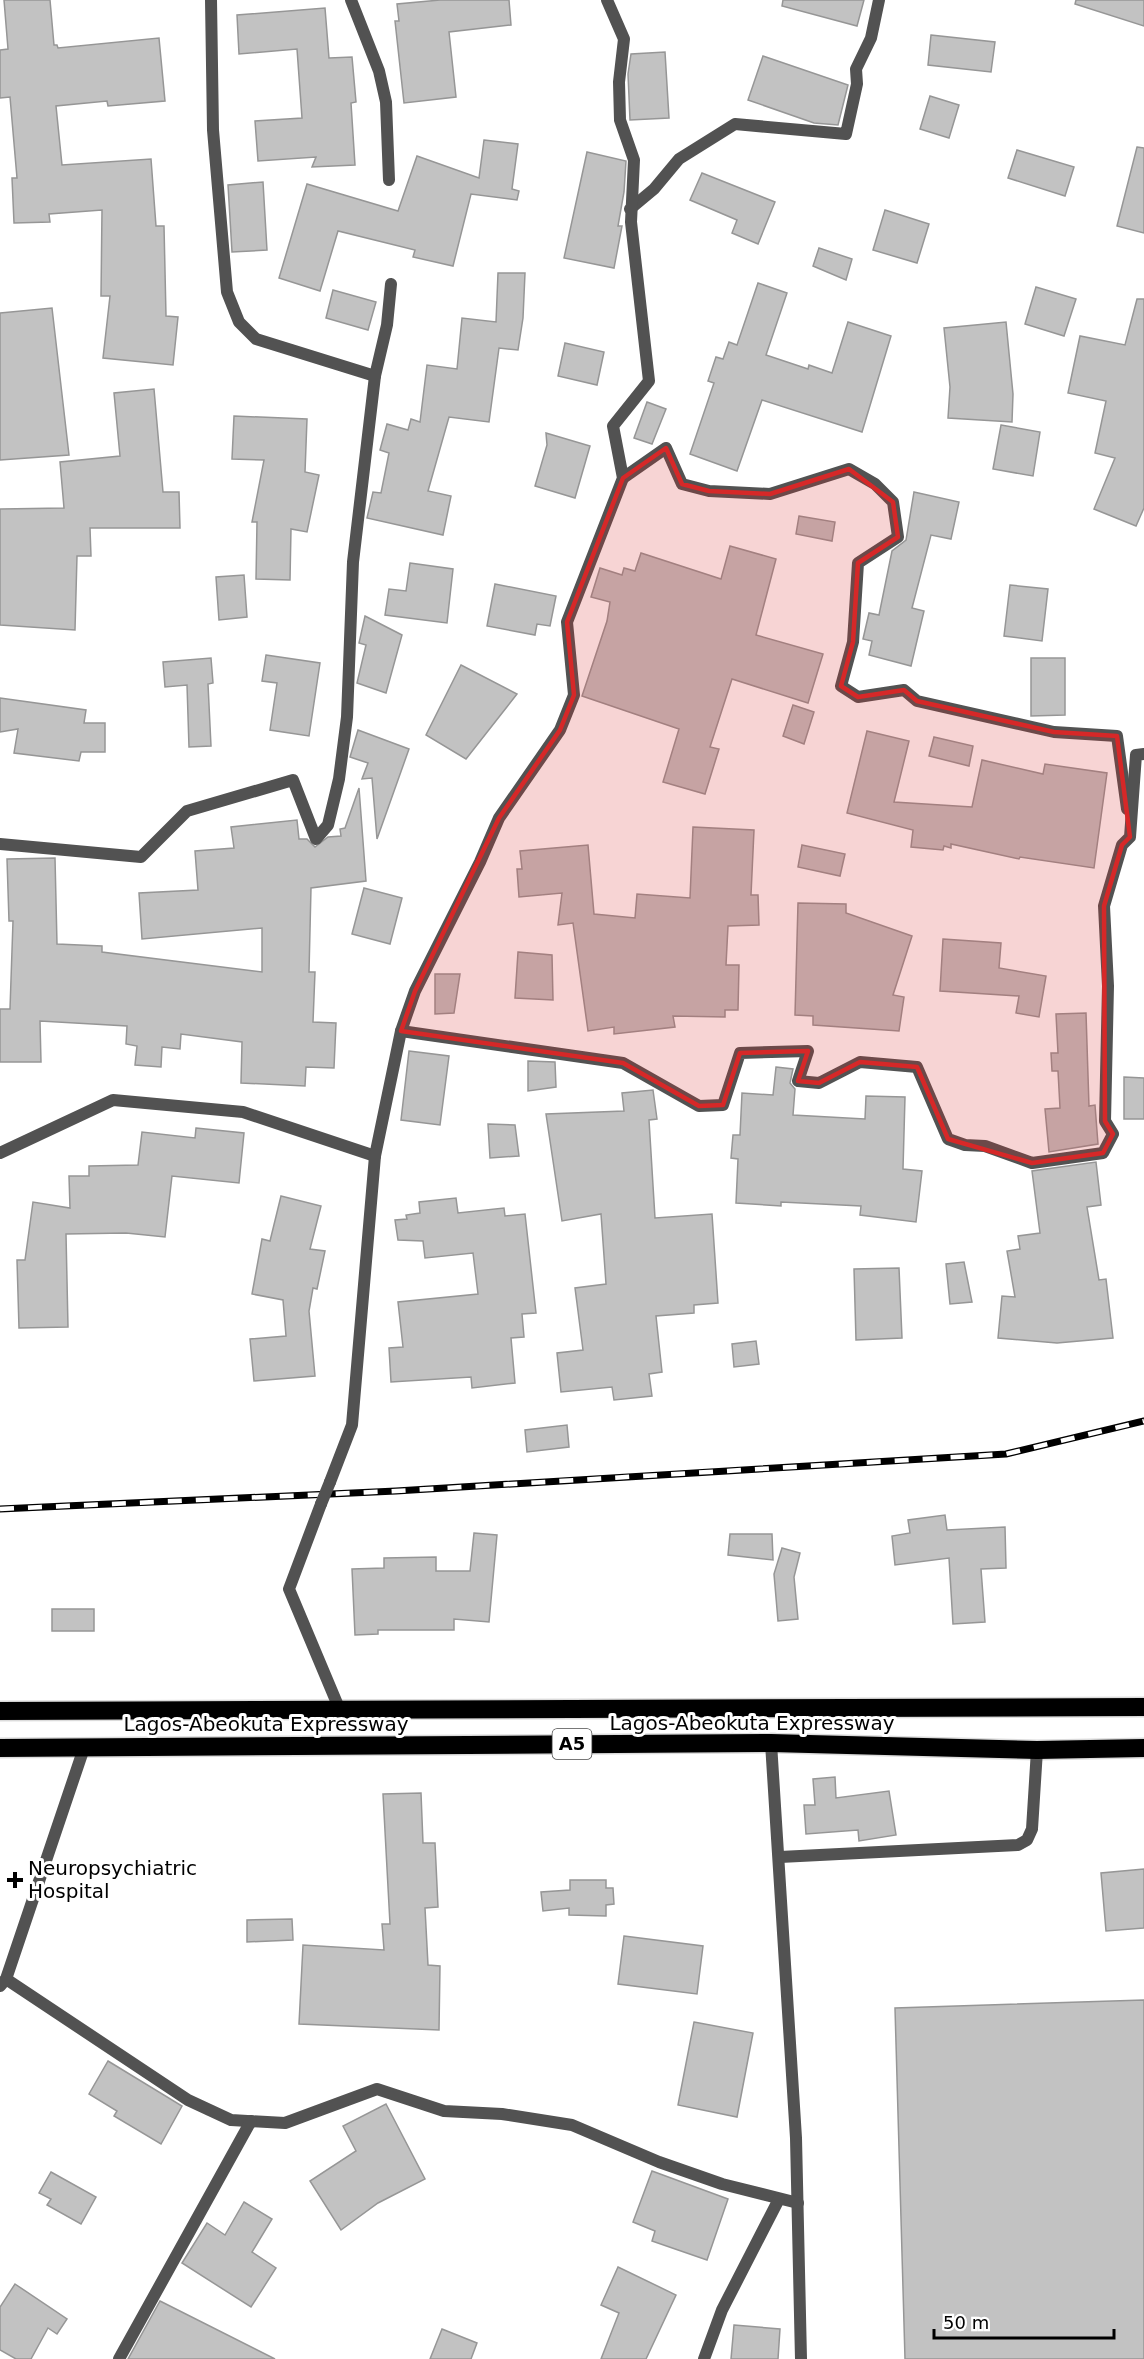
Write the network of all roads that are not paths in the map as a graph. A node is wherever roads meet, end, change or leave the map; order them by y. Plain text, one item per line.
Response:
1 (212, 0) edge
2 (351, 0) edge
3 (607, 0) edge
4 (879, 0) edge
5 (389, 180) dead end
6 (630, 210) junction
7 (391, 284) dead end
8 (375, 376) junction
9 (623, 478) junction
10 (1144, 754) edge
11 (1130, 837) junction
12 (0, 844) edge
13 (401, 1031) junction
14 (0, 1153) edge
15 (375, 1156) junction
16 (1144, 1707) edge
17 (339, 1708) junction
18 (0, 1712) edge
19 (771, 1743) junction
20 (0, 1748) edge
21 (84, 1748) junction
22 (1144, 1748) edge
23 (1037, 1750) junction
24 (780, 1857) junction
25 (3, 1982) edge
26 (251, 2121) junction
27 (779, 2199) junction
28 (798, 2203) junction
29 (119, 2359) edge
30 (704, 2359) edge
31 (801, 2359) edge

1 - 8 street
2 - 5 street
3 - 6 street
4 - 6 street
6 - 9 street
7 - 8 street
8 - 12 street
9 - 11 street
9 - 13 street
10 - 11 street
11 - 13 street
13 - 15 street
14 - 15 street
15 - 17 street, bridge
16 - 17 highway, Lagos-Abeokuta Expressway / A5
17 - 18 highway, Lagos-Abeokuta Expressway / A5
19 - 21 highway, Lagos-Abeokuta Expressway / A5
19 - 23 highway, Lagos-Abeokuta Expressway / A5
19 - 24 street
20 - 21 highway, Lagos-Abeokuta Expressway / A5
21 - 25 street
22 - 23 highway, Lagos-Abeokuta Expressway / A5
23 - 24 street
24 - 28 street
25 - 26 street
26 - 27 street
26 - 29 street
27 - 28 street
27 - 30 street
28 - 31 street

